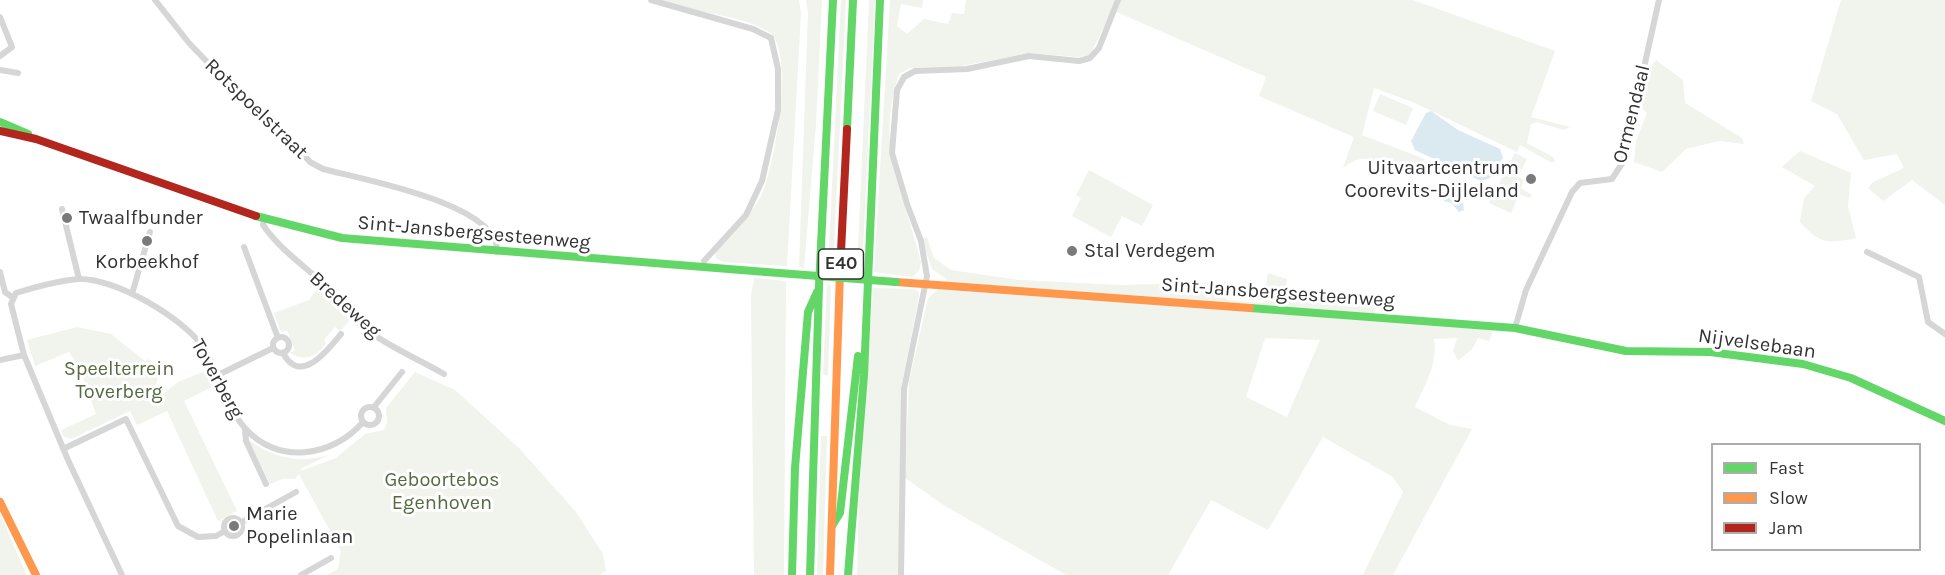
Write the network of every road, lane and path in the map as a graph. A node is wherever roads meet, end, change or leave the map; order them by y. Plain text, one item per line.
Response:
1 (155, 0) edge
2 (651, 0) edge
3 (834, 0) edge
4 (853, 0) edge
5 (880, 0) edge
6 (1118, 0) edge
7 (1659, 0) edge
8 (0, 17) edge
9 (0, 56) edge
10 (0, 70) edge
11 (18, 73) dead end
12 (0, 122) edge
13 (0, 131) edge
14 (36, 139) junction
15 (62, 209) dead end
16 (264, 219) junction
17 (150, 232) dead end
18 (244, 247) dead end
19 (496, 252) junction
20 (1867, 252) dead end
21 (704, 261) dead end
22 (0, 272) edge
23 (79, 279) junction
24 (925, 284) junction
25 (819, 286) junction
26 (132, 294) junction
27 (12, 297) junction
28 (865, 306) junction
29 (1515, 328) junction
30 (341, 334) dead end
31 (1945, 334) edge
32 (278, 338) junction
33 (273, 348) junction
34 (1626, 351) joint
35 (283, 353) junction
36 (24, 354) junction
37 (3, 360) edge
38 (0, 366) edge
39 (402, 372) dead end
40 (444, 374) dead end
41 (218, 375) junction
42 (374, 407) junction
43 (1945, 421) edge
44 (363, 422) junction
45 (245, 429) junction
46 (63, 449) junction
47 (266, 484) dead end
48 (296, 492) dead end
49 (0, 502) edge
50 (242, 522) junction
51 (831, 529) junction
52 (225, 531) junction
53 (331, 558) dead end
54 (36, 575) edge
55 (122, 575) edge
56 (301, 575) edge
57 (792, 575) edge
58 (810, 575) edge
59 (830, 575) edge
60 (848, 575) edge
61 (901, 575) edge

1 - 19 street, Rotspoelstraat
2 - 21 street
3 - 25 main road, E40
4 - 51 main road, E40
5 - 28 main road
6 - 24 street
7 - 29 street, Ormendaal
8 - 9 street
10 - 11 street
12 - 14 main road, Sint-Jansbergsesteenweg
13 - 14 main road, Sint-Jansbergsesteenweg
14 - 16 main road, Sint-Jansbergsesteenweg
15 - 23 street
16 - 19 main road, Sint-Jansbergsesteenweg
16 - 40 street, Bredeweg
17 - 26 street
18 - 32 street
19 - 24 main road, Sint-Jansbergsesteenweg, bridge
20 - 31 street
22 - 27 street
23 - 26 street, Toverberg
23 - 27 street, Toverberg
24 - 29 main road, Sint-Jansbergsesteenweg
24 - 61 street
25 - 57 main road
25 - 58 main road, E40
26 - 41 street, Toverberg
27 - 36 street
28 - 51 main road
28 - 60 main road
29 - 34 main road, Sint-Jansbergsesteenweg
30 - 35 street
32 - 33 street
32 - 35 street
33 - 35 street
33 - 41 street
34 - 43 main road, Nijvelsebaan
36 - 37 street
36 - 46 street
37 - 38 street
39 - 42 street, Toverberg
41 - 45 street, Toverberg
42 - 44 street, Toverberg
42 - 44 street, Toverberg
44 - 45 street, Toverberg
45 - 47 street, Toverberg
46 - 52 street
46 - 55 street
48 - 50 street
49 - 54 main road
50 - 52 street
50 - 52 street
51 - 59 main road, E40
53 - 56 street

